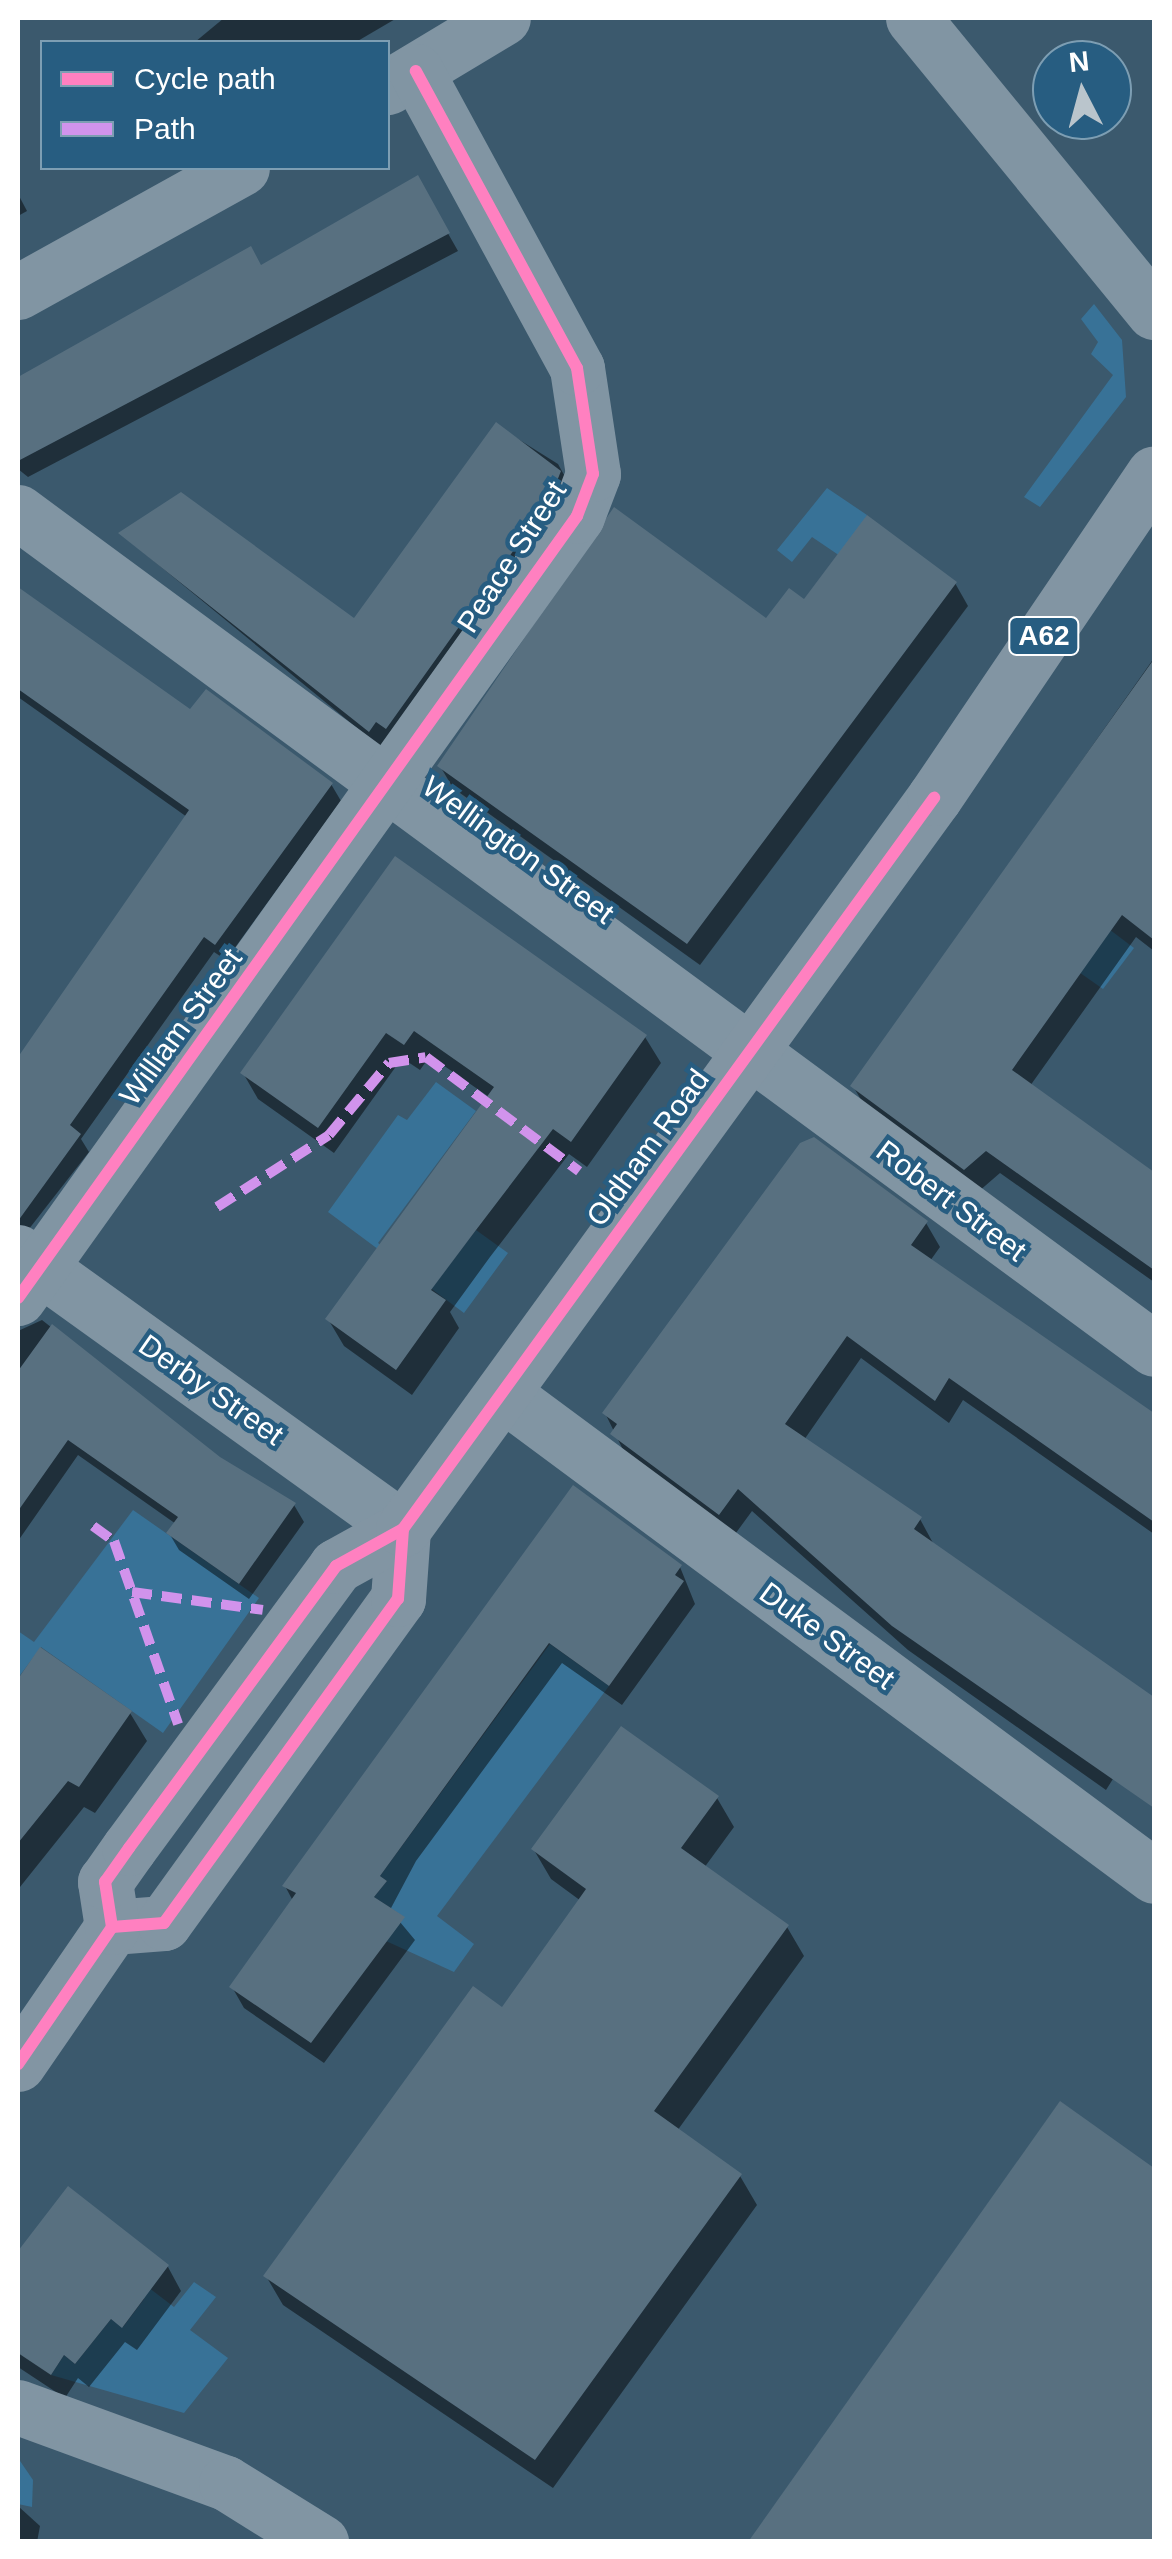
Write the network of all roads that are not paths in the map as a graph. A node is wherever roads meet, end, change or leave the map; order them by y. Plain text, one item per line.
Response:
1 (503, 18) edge
2 (913, 18) edge
3 (402, 79) edge
4 (238, 170) edge
5 (18, 292) edge
6 (1154, 312) edge
7 (1154, 474) edge
8 (18, 512) edge
9 (385, 785) junction
10 (750, 1049) junction
11 (25, 1272) edge
12 (1154, 1349) edge
13 (502, 1393) junction
14 (403, 1529) junction
15 (1154, 1876) edge
16 (112, 1928) junction
17 (23, 2045) edge
18 (18, 2407) edge
19 (322, 2542) edge

1 - 3 street
2 - 6 street
3 - 9 street, Peace Street
4 - 5 street
7 - 10 highway, Oldham Road / A62
8 - 9 street, Wellington Street
9 - 10 street, Wellington Street
9 - 11 street, William Street
10 - 12 street, Robert Street
10 - 13 highway, Oldham Road / A62
11 - 14 street, Derby Street
13 - 14 highway, Oldham Road / A62
13 - 15 street, Duke Street
14 - 16 highway, Oldham Road / A62
14 - 16 highway
16 - 17 highway
18 - 19 street

